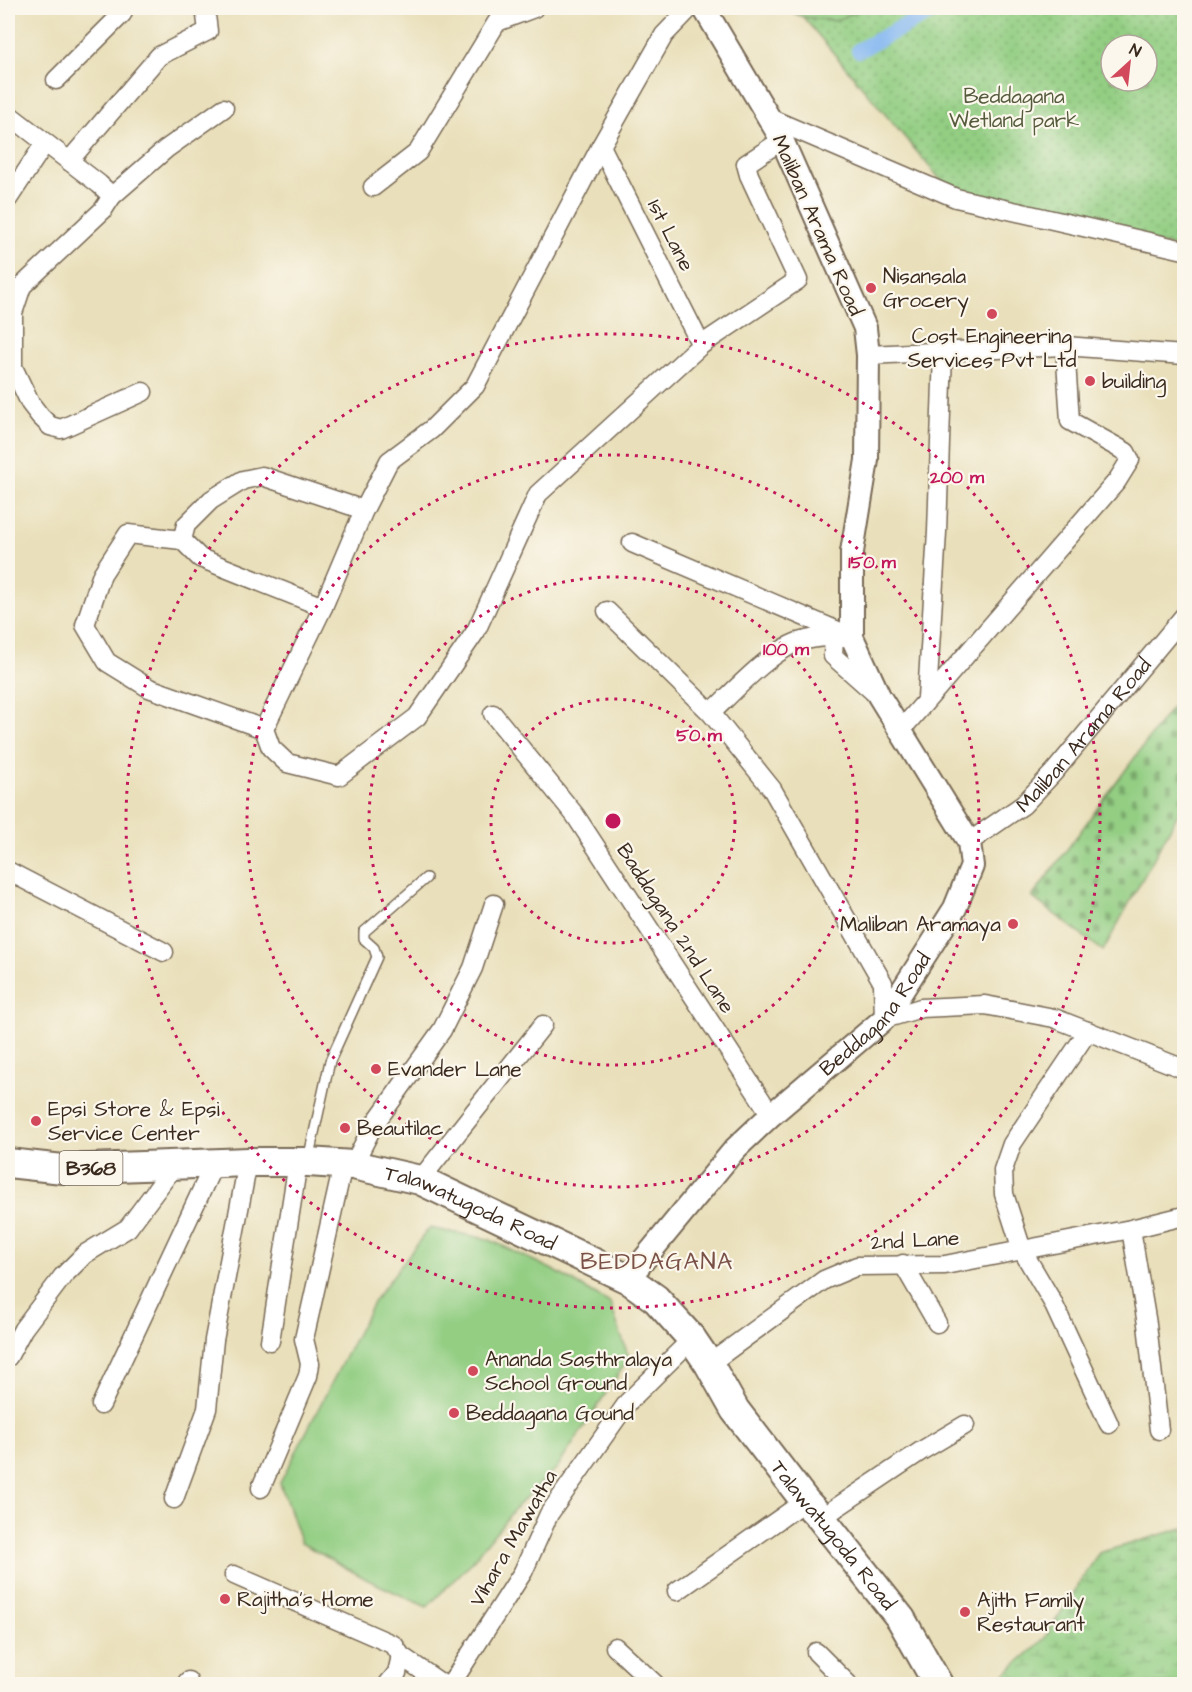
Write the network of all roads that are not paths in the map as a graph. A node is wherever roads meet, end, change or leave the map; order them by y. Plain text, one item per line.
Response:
1 (124, 8) edge
2 (205, 8) edge
3 (534, 8) edge
4 (690, 8) edge
5 (704, 8) edge
6 (56, 80) dead end
7 (224, 108) dead end
8 (8, 114) edge
9 (769, 118) junction
10 (782, 140) junction
11 (45, 144) junction
12 (601, 146) junction
13 (69, 161) junction
14 (373, 186) dead end
15 (112, 196) junction
16 (8, 199) edge
17 (1185, 249) edge
18 (701, 345) junction
19 (1065, 346) junction
20 (944, 352) junction
21 (868, 355) junction
22 (1185, 355) edge
23 (143, 392) dead end
24 (867, 460) joint
25 (364, 510) junction
26 (182, 540) junction
27 (632, 543) dead end
28 (323, 607) junction
29 (607, 611) dead end
30 (1185, 616) edge
31 (843, 637) junction
32 (927, 698) junction
33 (711, 713) junction
34 (493, 714) dead end
35 (264, 729) junction
36 (901, 730) junction
37 (969, 842) junction
38 (8, 871) edge
39 (426, 879) dead end
40 (494, 904) dead end
41 (164, 952) dead end
42 (885, 1019) junction
43 (543, 1025) dead end
44 (1088, 1032) junction
45 (1184, 1067) edge
46 (771, 1115) junction
47 (248, 1162) junction
48 (303, 1162) junction
49 (8, 1163) edge
50 (214, 1164) junction
51 (175, 1165) junction
52 (348, 1165) junction
53 (420, 1180) junction
54 (1185, 1216) edge
55 (1131, 1229) junction
56 (1022, 1250) junction
57 (903, 1264) junction
58 (628, 1279) junction
59 (937, 1323) dead end
60 (692, 1339) junction
61 (270, 1341) dead end
62 (8, 1357) edge
63 (709, 1364) junction
64 (101, 1405) dead end
65 (1109, 1424) dead end
66 (965, 1425) dead end
67 (1159, 1430) dead end
68 (261, 1488) dead end
69 (174, 1499) dead end
70 (813, 1509) junction
71 (234, 1575) dead end
72 (676, 1591) dead end
73 (615, 1647) dead end
74 (816, 1652) dead end
75 (401, 1656) junction
76 (388, 1684) edge
77 (442, 1684) edge
78 (451, 1684) edge
79 (655, 1684) edge
80 (848, 1684) edge
81 (938, 1684) edge

1 - 6 street
2 - 13 street
3 - 14 street
4 - 12 street
5 - 9 street, Maliban Arama Road
7 - 15 street
8 - 11 street
9 - 10 street, Maliban Arama Road
9 - 17 street
10 - 18 street
10 - 21 street, Maliban Arama Road
11 - 13 street
11 - 16 street
12 - 18 street, 1st Lane
12 - 25 street
13 - 15 street
15 - 23 street
18 - 35 street
19 - 20 street
19 - 22 street
19 - 32 street
20 - 21 street
20 - 32 street
21 - 24 street, Maliban Arama Road
24 - 31 street, Beddagana Road
25 - 26 street
25 - 28 street
26 - 28 street
26 - 35 street
27 - 31 street
28 - 35 street
29 - 33 street
30 - 37 street, Maliban Arama Road
31 - 33 street
31 - 36 street, Beddagana Road
32 - 36 street
33 - 42 street
34 - 46 street, Baddagana 2nd Lane
36 - 37 street, Beddagana Road
37 - 42 street, Beddagana Road
38 - 41 street
39 - 48 lane
40 - 52 street
42 - 44 street
42 - 46 street, Beddagana Road
43 - 53 street
44 - 45 street
44 - 56 street
46 - 58 street, Beddagana Road
47 - 48 main road, Talawatugoda Road / B368
47 - 50 main road, Talawatugoda Road / B368
47 - 69 street
48 - 52 main road, Talawatugoda Road / B368
48 - 61 street
49 - 51 main road, Talawatugoda Road / B368
50 - 51 main road, Talawatugoda Road / B368
50 - 64 street
51 - 62 street
52 - 53 main road, Talawatugoda Road / B368
52 - 68 street
53 - 58 main road, Talawatugoda Road / B368
54 - 55 street, 2nd Lane
55 - 56 street, 2nd Lane
55 - 67 street
56 - 57 street, 2nd Lane
56 - 65 street
57 - 59 street
57 - 63 street, 2nd Lane
58 - 60 main road, Talawatugoda Road / B368
60 - 63 main road, Talawatugoda Road / B368
60 - 78 street, Vihara Mawatha
63 - 70 main road, Talawatugoda Road / B368
66 - 70 street
70 - 72 street
70 - 81 main road, Talawatugoda Road / B368
71 - 75 street
73 - 79 street
74 - 80 street
75 - 76 street
75 - 77 street

